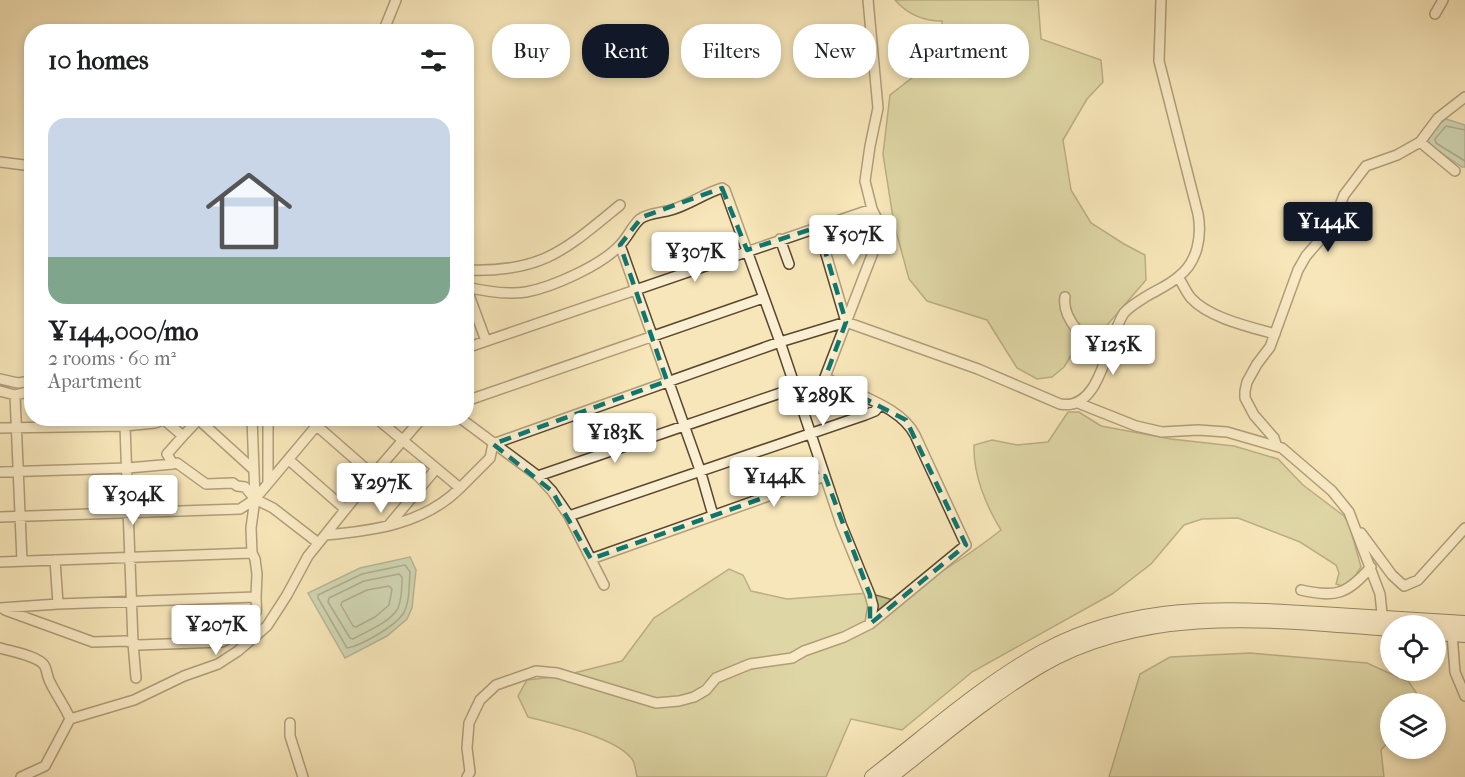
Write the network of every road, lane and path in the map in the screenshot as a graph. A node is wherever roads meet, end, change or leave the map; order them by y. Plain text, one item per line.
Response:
1 (396, 0) edge
2 (868, 0) edge
3 (1161, 0) edge
4 (1443, 0) edge
5 (1435, 14) dead end
6 (386, 24) edge
7 (1465, 97) edge
8 (1420, 142) junction
9 (0, 162) edge
10 (24, 165) edge
11 (1455, 171) dead end
12 (620, 205) dead end
13 (872, 209) junction
14 (818, 227) junction
15 (780, 239) junction
16 (620, 245) junction
17 (747, 250) junction
18 (789, 264) dead end
19 (474, 270) edge
20 (1178, 277) junction
21 (474, 288) edge
22 (635, 290) junction
23 (763, 297) junction
24 (1065, 297) dead end
25 (474, 309) edge
26 (846, 322) junction
27 (1275, 334) junction
28 (652, 338) junction
29 (486, 341) junction
30 (780, 342) junction
31 (474, 345) edge
32 (1107, 358) junction
33 (0, 379) edge
34 (667, 381) junction
35 (24, 382) edge
36 (795, 388) junction
37 (0, 391) edge
38 (24, 392) edge
39 (15, 394) junction
40 (474, 398) edge
41 (1078, 403) junction
42 (880, 405) junction
43 (125, 426) joint
44 (171, 426) edge
45 (192, 426) edge
46 (207, 426) edge
47 (252, 426) edge
48 (268, 426) edge
49 (317, 426) edge
50 (324, 426) edge
51 (385, 426) edge
52 (415, 426) edge
53 (470, 426) edge
54 (684, 426) junction
55 (18, 427) junction
56 (0, 428) edge
57 (811, 433) junction
58 (183, 436) junction
59 (403, 441) junction
60 (493, 444) junction
61 (1276, 444) junction
62 (289, 460) junction
63 (173, 464) junction
64 (128, 468) junction
65 (436, 469) junction
66 (254, 470) junction
67 (700, 470) junction
68 (19, 471) junction
69 (0, 472) edge
70 (373, 475) junction
71 (825, 476) junction
72 (538, 477) junction
73 (268, 483) junction
74 (460, 488) junction
75 (255, 499) junction
76 (345, 509) junction
77 (128, 513) junction
78 (713, 515) junction
79 (569, 516) junction
80 (0, 517) edge
81 (20, 517) junction
82 (388, 526) junction
83 (1465, 528) edge
84 (1356, 530) junction
85 (325, 535) junction
86 (317, 542) junction
87 (252, 553) junction
88 (130, 558) junction
89 (591, 559) junction
90 (55, 560) junction
91 (22, 561) junction
92 (0, 562) edge
93 (1371, 567) junction
94 (604, 585) dead end
95 (1301, 590) dead end
96 (256, 597) junction
97 (133, 602) junction
98 (58, 604) junction
99 (0, 608) edge
100 (1383, 615) edge
101 (1465, 623) edge
102 (870, 624) junction
103 (1446, 624) edge
104 (1380, 626) edge
105 (1380, 626) edge
106 (1458, 634) edge
107 (133, 643) junction
108 (0, 648) edge
109 (136, 678) dead end
110 (1465, 696) edge
111 (70, 719) junction
112 (290, 723) dead end
113 (21, 777) edge
114 (303, 777) edge
115 (467, 777) edge
116 (872, 777) edge
117 (890, 777) edge

1 - 6 street
2 - 13 street
3 - 20 street
4 - 5 street
7 - 8 street
8 - 11 street
8 - 27 street
9 - 10 street
12 - 19 street
13 - 14 street
13 - 26 street
14 - 15 street
14 - 26 street
15 - 17 street
15 - 18 street
16 - 17 street
16 - 21 street
16 - 22 street
17 - 22 street
17 - 23 street
20 - 27 street
20 - 32 street
22 - 28 street
22 - 29 street
23 - 28 street
23 - 30 street
24 - 32 street
25 - 29 street
26 - 30 street
26 - 41 street
26 - 42 street
27 - 61 street
28 - 34 street
28 - 40 street
29 - 31 street
30 - 34 street
30 - 36 street
32 - 41 street
33 - 35 street
34 - 54 street
34 - 60 street
36 - 54 street
36 - 57 street
37 - 39 street
38 - 39 street
39 - 55 street
41 - 61 street
42 - 57 street
42 - 102 street
43 - 55 street
43 - 64 street
44 - 58 street
45 - 58 street
46 - 66 street
47 - 66 street
48 - 73 street
49 - 62 street
50 - 70 street
51 - 59 street
52 - 59 street
53 - 60 street
54 - 67 street
54 - 72 street
55 - 56 street
55 - 68 street
57 - 67 street
57 - 71 street
58 - 63 street
59 - 65 street
59 - 70 street
60 - 72 street
60 - 74 street
61 - 84 street
62 - 73 street
62 - 76 street
63 - 64 street
63 - 75 street
64 - 68 street
64 - 77 street
65 - 74 street
65 - 82 street
66 - 75 street
67 - 78 street
67 - 79 street
68 - 69 street
68 - 81 street
70 - 76 street
71 - 78 street
71 - 102 street
72 - 79 street
73 - 75 street
74 - 82 street
75 - 77 street
75 - 86 street
75 - 87 street
76 - 85 street
77 - 81 street
77 - 88 street
78 - 89 street
79 - 89 street
80 - 81 street
81 - 91 street
82 - 85 street
83 - 84 street
84 - 93 street
85 - 86 street
86 - 111 street
87 - 88 street
87 - 96 street
88 - 90 street
88 - 97 street
89 - 94 street
90 - 91 street
90 - 98 street
91 - 92 street
93 - 95 street
93 - 100 street
96 - 97 street
96 - 107 street
97 - 98 street
97 - 107 street
98 - 99 street
99 - 107 street
101 - 103 street
102 - 115 street
104 - 116 street
105 - 117 street
106 - 110 street
107 - 109 street
108 - 111 street
111 - 113 street
112 - 114 street

